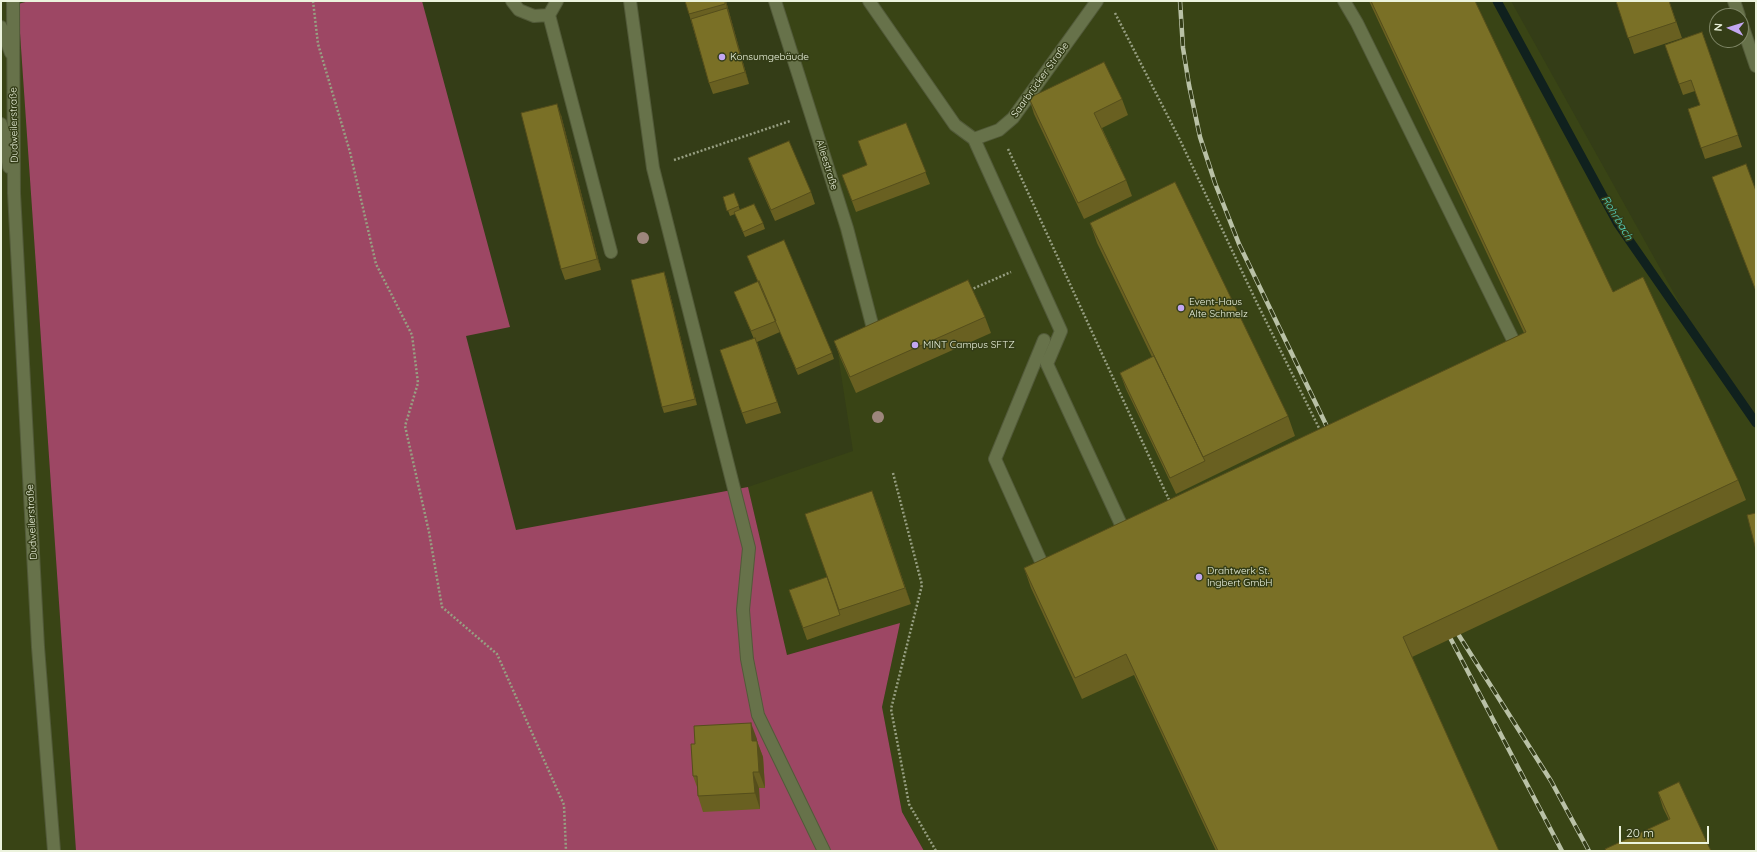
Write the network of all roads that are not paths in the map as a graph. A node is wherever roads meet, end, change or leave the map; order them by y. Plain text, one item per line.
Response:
1 (13, 1) edge
2 (512, 1) edge
3 (557, 1) edge
4 (630, 1) edge
5 (775, 1) edge
6 (869, 1) edge
7 (1098, 1) edge
8 (1344, 1) edge
9 (549, 15) junction
10 (1, 27) edge
11 (1749, 45) edge
12 (13, 58) junction
13 (1756, 66) edge
14 (1, 124) edge
15 (974, 139) junction
16 (14, 193) junction
17 (611, 252) dead end
18 (874, 332) edge
19 (1044, 340) dead end
20 (1515, 344) edge
21 (1124, 531) edge
22 (1043, 566) edge
23 (54, 851) edge
24 (824, 851) edge

1 - 12 main road, Dudweilerstraße
2 - 9 main road
3 - 9 main road
4 - 24 main road
5 - 18 main road, Alleestraße
6 - 15 main road
7 - 15 main road, Saarbrücker Straße
8 - 20 main road
9 - 17 main road
10 - 12 main road, Dudweilerstraße
11 - 13 main road
12 - 16 main road, Dudweilerstraße
14 - 16 main road, Dudweilerstraße
15 - 21 main road
16 - 23 main road, Dudweilerstraße
19 - 22 main road

